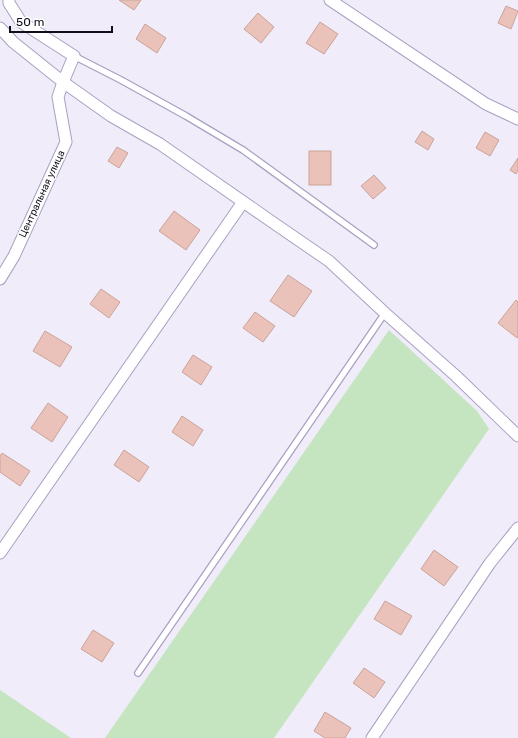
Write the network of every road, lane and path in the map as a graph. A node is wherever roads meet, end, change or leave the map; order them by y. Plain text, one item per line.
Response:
1 (8, 0) edge
2 (330, 0) edge
3 (0, 28) edge
4 (74, 56) junction
5 (63, 82) junction
6 (518, 119) edge
7 (243, 202) junction
8 (374, 245) dead end
9 (0, 279) edge
10 (385, 313) junction
11 (518, 436) edge
12 (518, 528) edge
13 (0, 552) edge
14 (138, 673) dead end
15 (372, 738) edge

1 - 4 street
2 - 6 street
3 - 5 street
4 - 5 street, Центральная улица
4 - 8 lane
5 - 7 street
5 - 9 street, Центральная улица
7 - 10 street
7 - 13 street
10 - 11 street
10 - 14 lane
12 - 15 street

